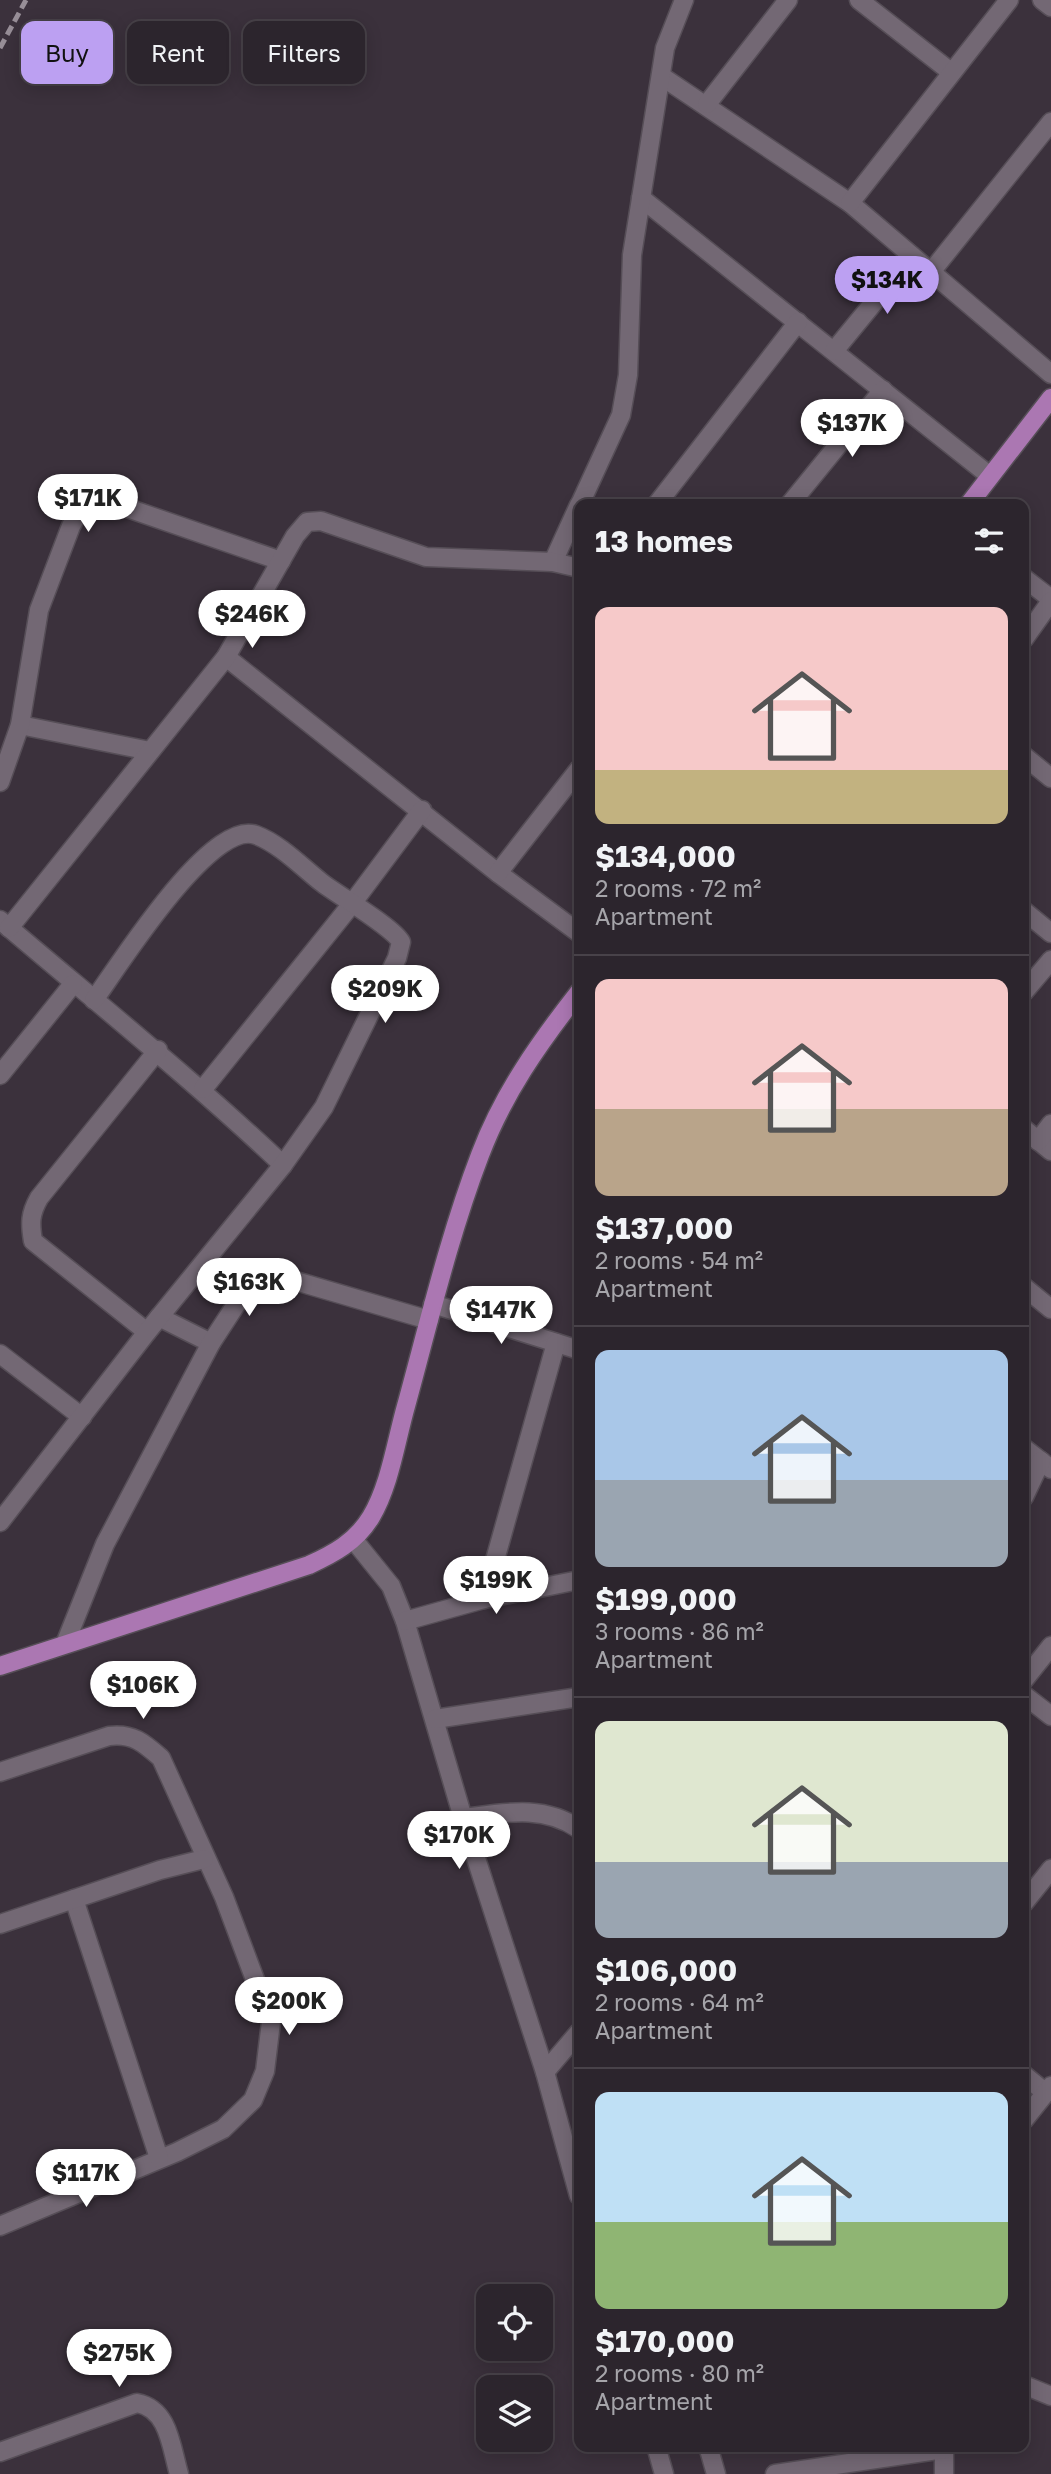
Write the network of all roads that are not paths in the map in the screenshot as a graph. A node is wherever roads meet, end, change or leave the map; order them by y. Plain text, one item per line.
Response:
1 (684, 0) edge
2 (788, 0) edge
3 (859, 0) edge
4 (1009, 0) edge
5 (1042, 0) edge
6 (1051, 7) edge
7 (951, 72) junction
8 (661, 76) junction
9 (707, 104) junction
10 (1051, 122) edge
11 (641, 198) junction
12 (850, 203) junction
13 (912, 256) junction
14 (931, 272) junction
15 (798, 321) junction
16 (834, 351) junction
17 (1051, 374) edge
18 (883, 390) junction
19 (1051, 398) edge
20 (990, 477) junction
21 (583, 499) edge
22 (661, 499) edge
23 (794, 499) edge
24 (973, 499) edge
25 (574, 518) edge
26 (281, 561) junction
27 (553, 562) junction
28 (574, 567) edge
29 (1029, 582) edge
30 (1051, 600) edge
31 (1029, 632) edge
32 (226, 657) junction
33 (20, 725) junction
34 (150, 751) junction
35 (1029, 760) edge
36 (574, 775) edge
37 (1051, 778) edge
38 (0, 782) edge
39 (422, 810) junction
40 (498, 873) junction
41 (351, 905) junction
42 (1029, 915) edge
43 (4, 924) edge
44 (574, 929) edge
45 (1051, 933) edge
46 (1051, 960) edge
47 (73, 984) junction
48 (1029, 986) edge
49 (574, 998) edge
50 (94, 1000) junction
51 (158, 1050) junction
52 (0, 1075) edge
53 (203, 1089) junction
54 (1051, 1124) edge
55 (1029, 1133) edge
56 (1045, 1146) edge
57 (283, 1165) junction
58 (1029, 1291) edge
59 (1051, 1309) edge
60 (431, 1312) junction
61 (159, 1317) junction
62 (147, 1332) junction
63 (211, 1343) junction
64 (556, 1343) junction
65 (574, 1348) edge
66 (0, 1354) edge
67 (82, 1416) junction
68 (1029, 1452) edge
69 (1046, 1465) edge
70 (1029, 1490) edge
71 (0, 1522) edge
72 (353, 1539) junction
73 (574, 1581) edge
74 (484, 1599) junction
75 (404, 1620) junction
76 (65, 1644) junction
77 (1051, 1646) edge
78 (0, 1666) edge
79 (1029, 1674) edge
80 (574, 1698) edge
81 (1029, 1699) edge
82 (1051, 1716) edge
83 (435, 1719) junction
84 (0, 1772) edge
85 (463, 1818) junction
86 (574, 1826) edge
87 (204, 1859) junction
88 (1051, 1869) edge
89 (1029, 1897) edge
90 (74, 1899) junction
91 (0, 1924) edge
92 (574, 2038) edge
93 (545, 2072) junction
94 (1029, 2078) edge
95 (1049, 2090) edge
96 (1029, 2114) edge
97 (159, 2158) junction
98 (574, 2178) edge
99 (0, 2226) edge
100 (1029, 2387) edge
101 (1051, 2396) edge
102 (0, 2452) edge
103 (658, 2452) edge
104 (710, 2452) edge
105 (918, 2452) edge
106 (944, 2452) edge
107 (179, 2474) edge
108 (664, 2474) edge
109 (716, 2474) edge
110 (775, 2474) edge
111 (944, 2474) edge

1 - 8 street
2 - 9 street
3 - 7 street
4 - 7 street
5 - 6 street
7 - 12 street
8 - 9 street
8 - 11 street
9 - 12 street
10 - 14 street
11 - 15 street
11 - 21 street
12 - 13 street
13 - 14 street
13 - 16 street
14 - 17 street
15 - 16 street
15 - 22 street
16 - 18 street
18 - 20 street
18 - 23 street
19 - 20 main road
20 - 24 main road
25 - 27 street
26 - 27 street
26 - 32 street
26 - 33 street
27 - 28 street
29 - 30 street
30 - 31 street
32 - 34 street
32 - 39 street
33 - 34 street
33 - 38 street
34 - 43 street
35 - 37 street
36 - 40 street
39 - 40 street
39 - 41 street
40 - 44 street
41 - 50 street
41 - 53 street
41 - 57 street
42 - 45 street
43 - 47 street
46 - 48 street
47 - 50 street
47 - 52 street
49 - 60 main road
50 - 51 street
51 - 53 street
51 - 62 street
53 - 57 street
54 - 56 street
55 - 56 street
57 - 61 street
58 - 59 street
60 - 63 street
60 - 64 street
60 - 72 main road
61 - 62 street
61 - 63 street
62 - 67 street
63 - 76 street
64 - 65 street
64 - 74 street
66 - 67 street
67 - 71 street
68 - 69 street
69 - 70 street
72 - 75 street
72 - 76 main road
73 - 74 street
74 - 75 street
75 - 83 street
76 - 78 main road
77 - 79 street
80 - 83 street
81 - 82 street
83 - 85 street
84 - 87 street
85 - 86 street
85 - 93 street
87 - 90 street
87 - 97 street
88 - 89 street
90 - 91 street
90 - 97 street
92 - 93 street
93 - 98 street
94 - 95 street
95 - 96 street
97 - 99 street
100 - 101 street
102 - 107 street
103 - 108 street
104 - 109 street
105 - 110 street
106 - 111 street

